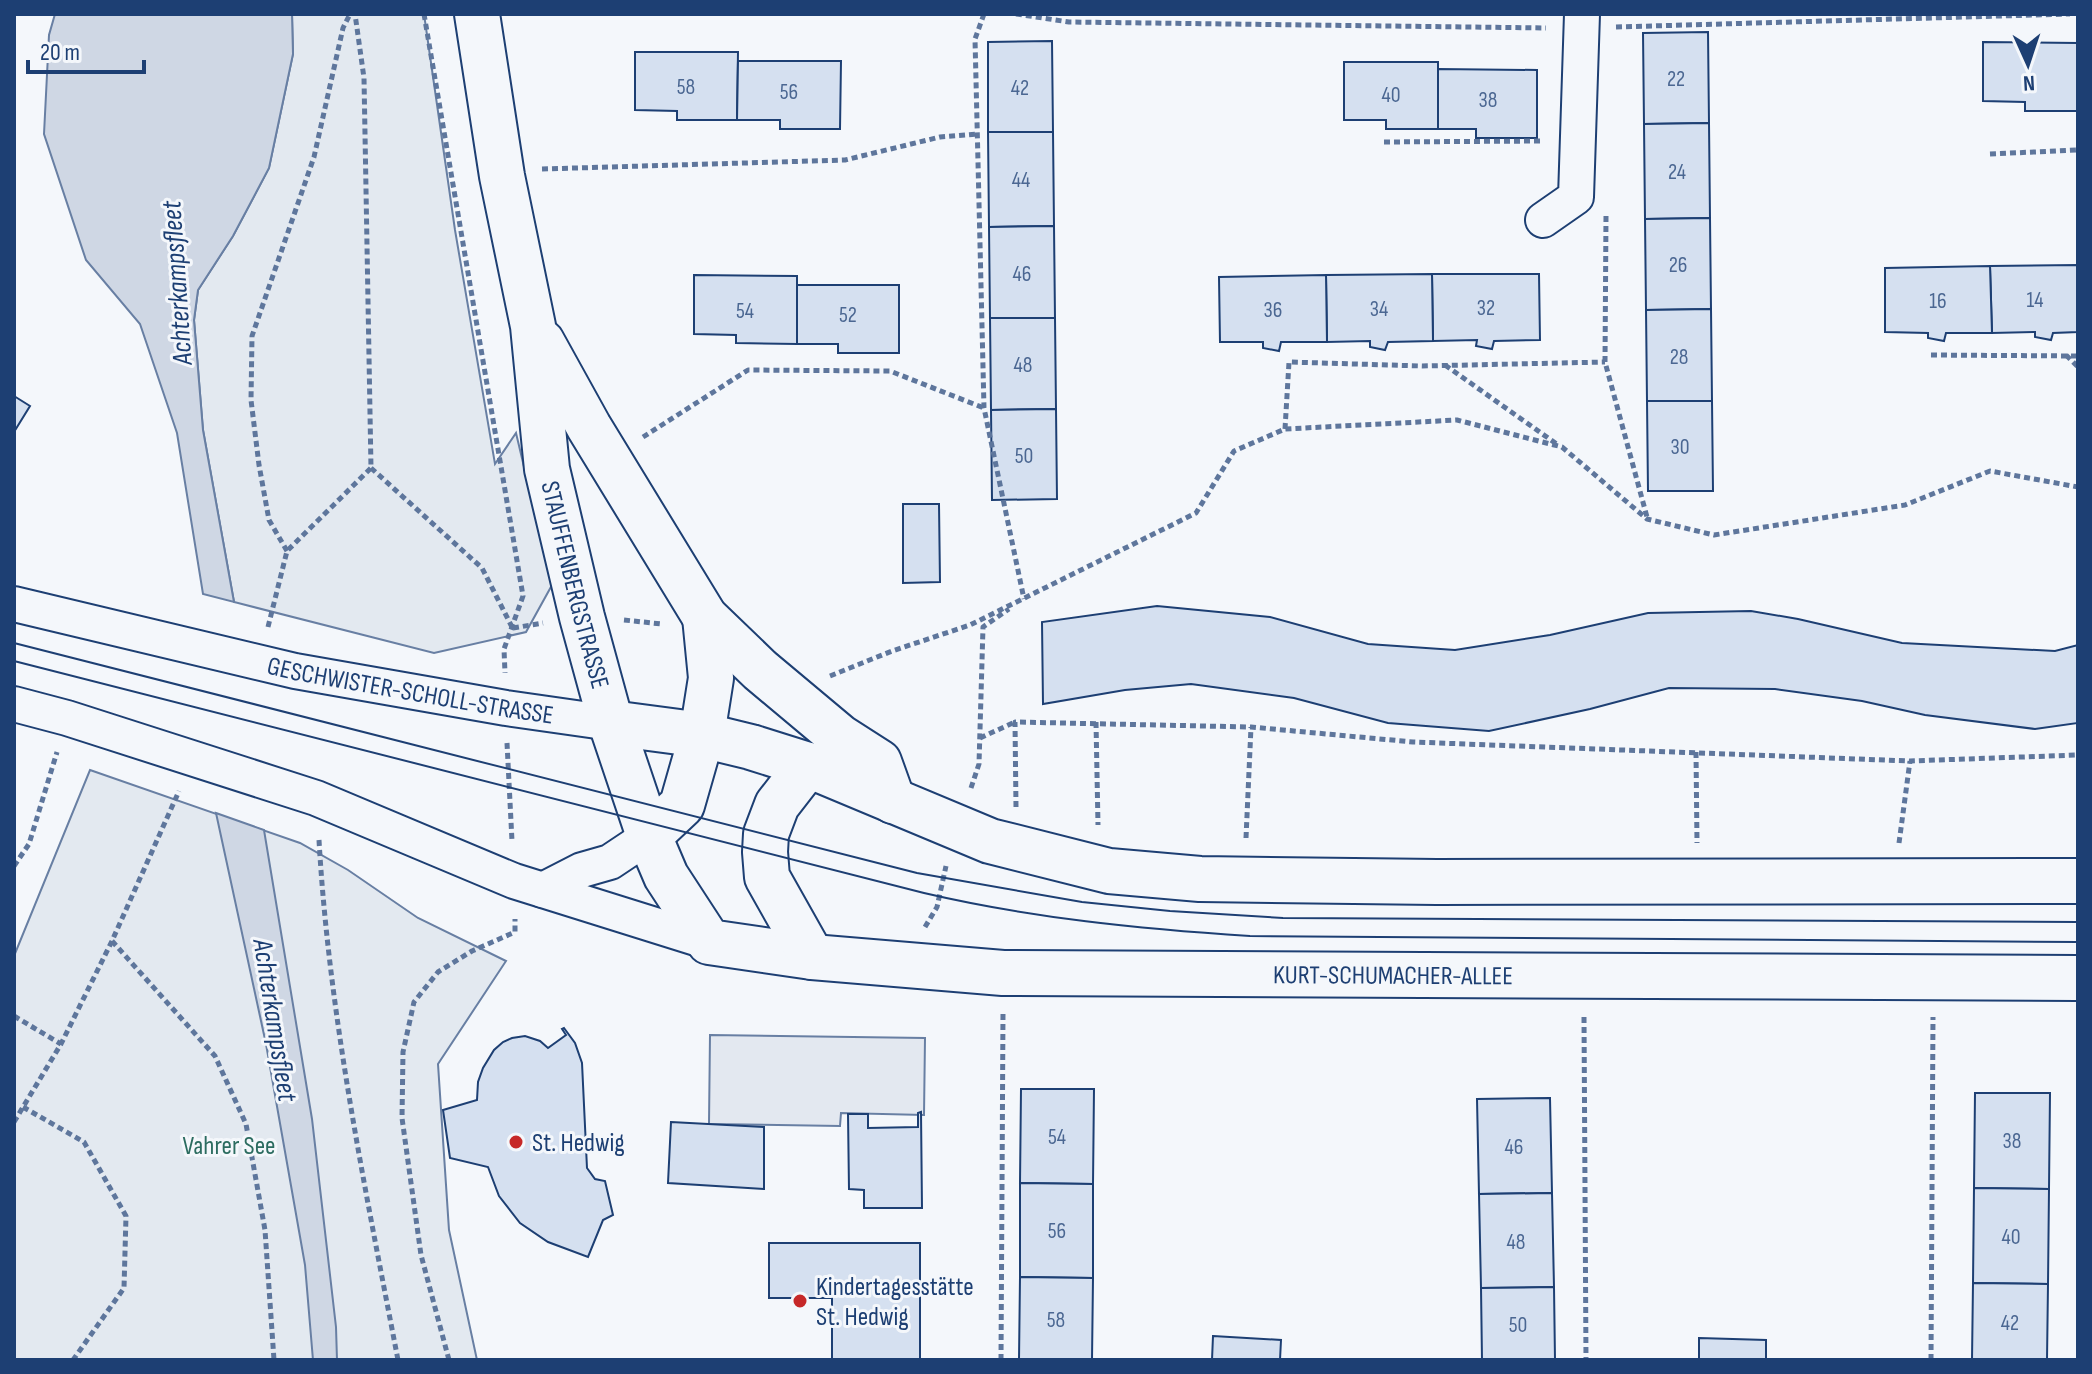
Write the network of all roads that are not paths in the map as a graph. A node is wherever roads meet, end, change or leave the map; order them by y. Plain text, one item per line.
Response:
1 (477, 14) edge
2 (1582, 14) edge
3 (1543, 220) dead end
4 (533, 326) junction
5 (14, 604) edge
6 (705, 622) junction
7 (14, 704) edge
8 (611, 723) junction
9 (702, 735) junction
10 (808, 765) junction
11 (893, 801) junction
12 (649, 836) junction
13 (2078, 881) edge
14 (528, 886) junction
15 (709, 942) junction
16 (812, 957) junction
17 (2078, 978) edge

1 - 4 street, STAUFFENBERGSTRASSE
2 - 3 street
4 - 6 street, STAUFFENBERGSTRASSE
4 - 8 street, STAUFFENBERGSTRASSE
5 - 8 street, GESCHWISTER-SCHOLL-STRASSE
6 - 9 street, STAUFFENBERGSTRASSE
6 - 11 street, STAUFFENBERGSTRASSE
7 - 14 street
8 - 9 street, GESCHWISTER-SCHOLL-STRASSE
8 - 12 street, STAUFFENBERGSTRASSE
9 - 10 street, GESCHWISTER-SCHOLL-STRASSE
9 - 12 street, STAUFFENBERGSTRASSE
10 - 11 street
10 - 16 street
11 - 13 street
12 - 14 street, STAUFFENBERGSTRASSE
12 - 15 street, STAUFFENBERGSTRASSE
14 - 15 street
15 - 16 street, KURT-SCHUMACHER-ALLEE
16 - 17 street, KURT-SCHUMACHER-ALLEE

